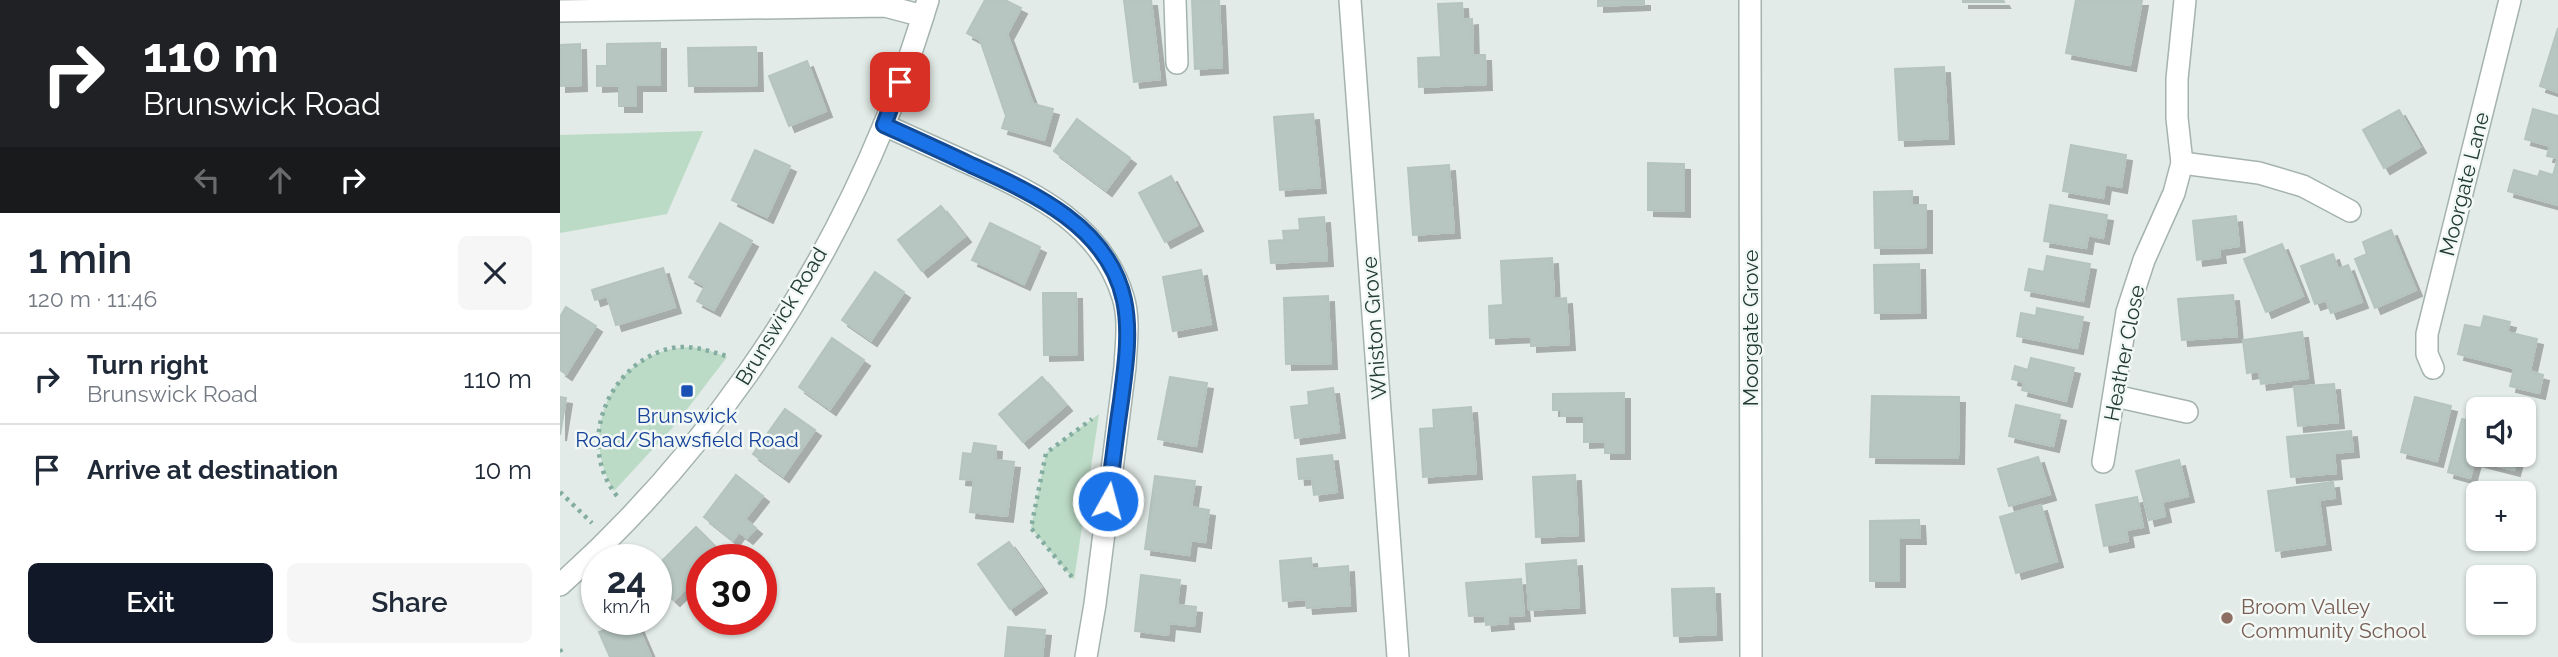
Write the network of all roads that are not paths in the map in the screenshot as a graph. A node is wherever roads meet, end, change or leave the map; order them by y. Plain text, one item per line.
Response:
1 (1175, 0) edge
2 (1350, 0) edge
3 (1750, 0) edge
4 (2185, 0) edge
5 (2510, 0) edge
6 (926, 8) edge
7 (560, 11) edge
8 (1177, 63) dead end
9 (884, 125) junction
10 (2182, 163) junction
11 (2350, 211) dead end
12 (2432, 368) dead end
13 (2115, 396) junction
14 (2188, 412) dead end
15 (2103, 462) dead end
16 (560, 585) edge
17 (1086, 657) edge
18 (1398, 657) edge
19 (1751, 657) edge

1 - 8 street
2 - 18 street, Whiston Grove
3 - 19 street, Moorgate Grove
4 - 10 street, Heather Close
5 - 12 street, Moorgate Lane
6 - 7 street
6 - 9 street, Brunswick Road
9 - 16 street, Brunswick Road
9 - 17 street
10 - 11 street
10 - 13 street, Heather Close
13 - 14 street
13 - 15 street, Heather Close

